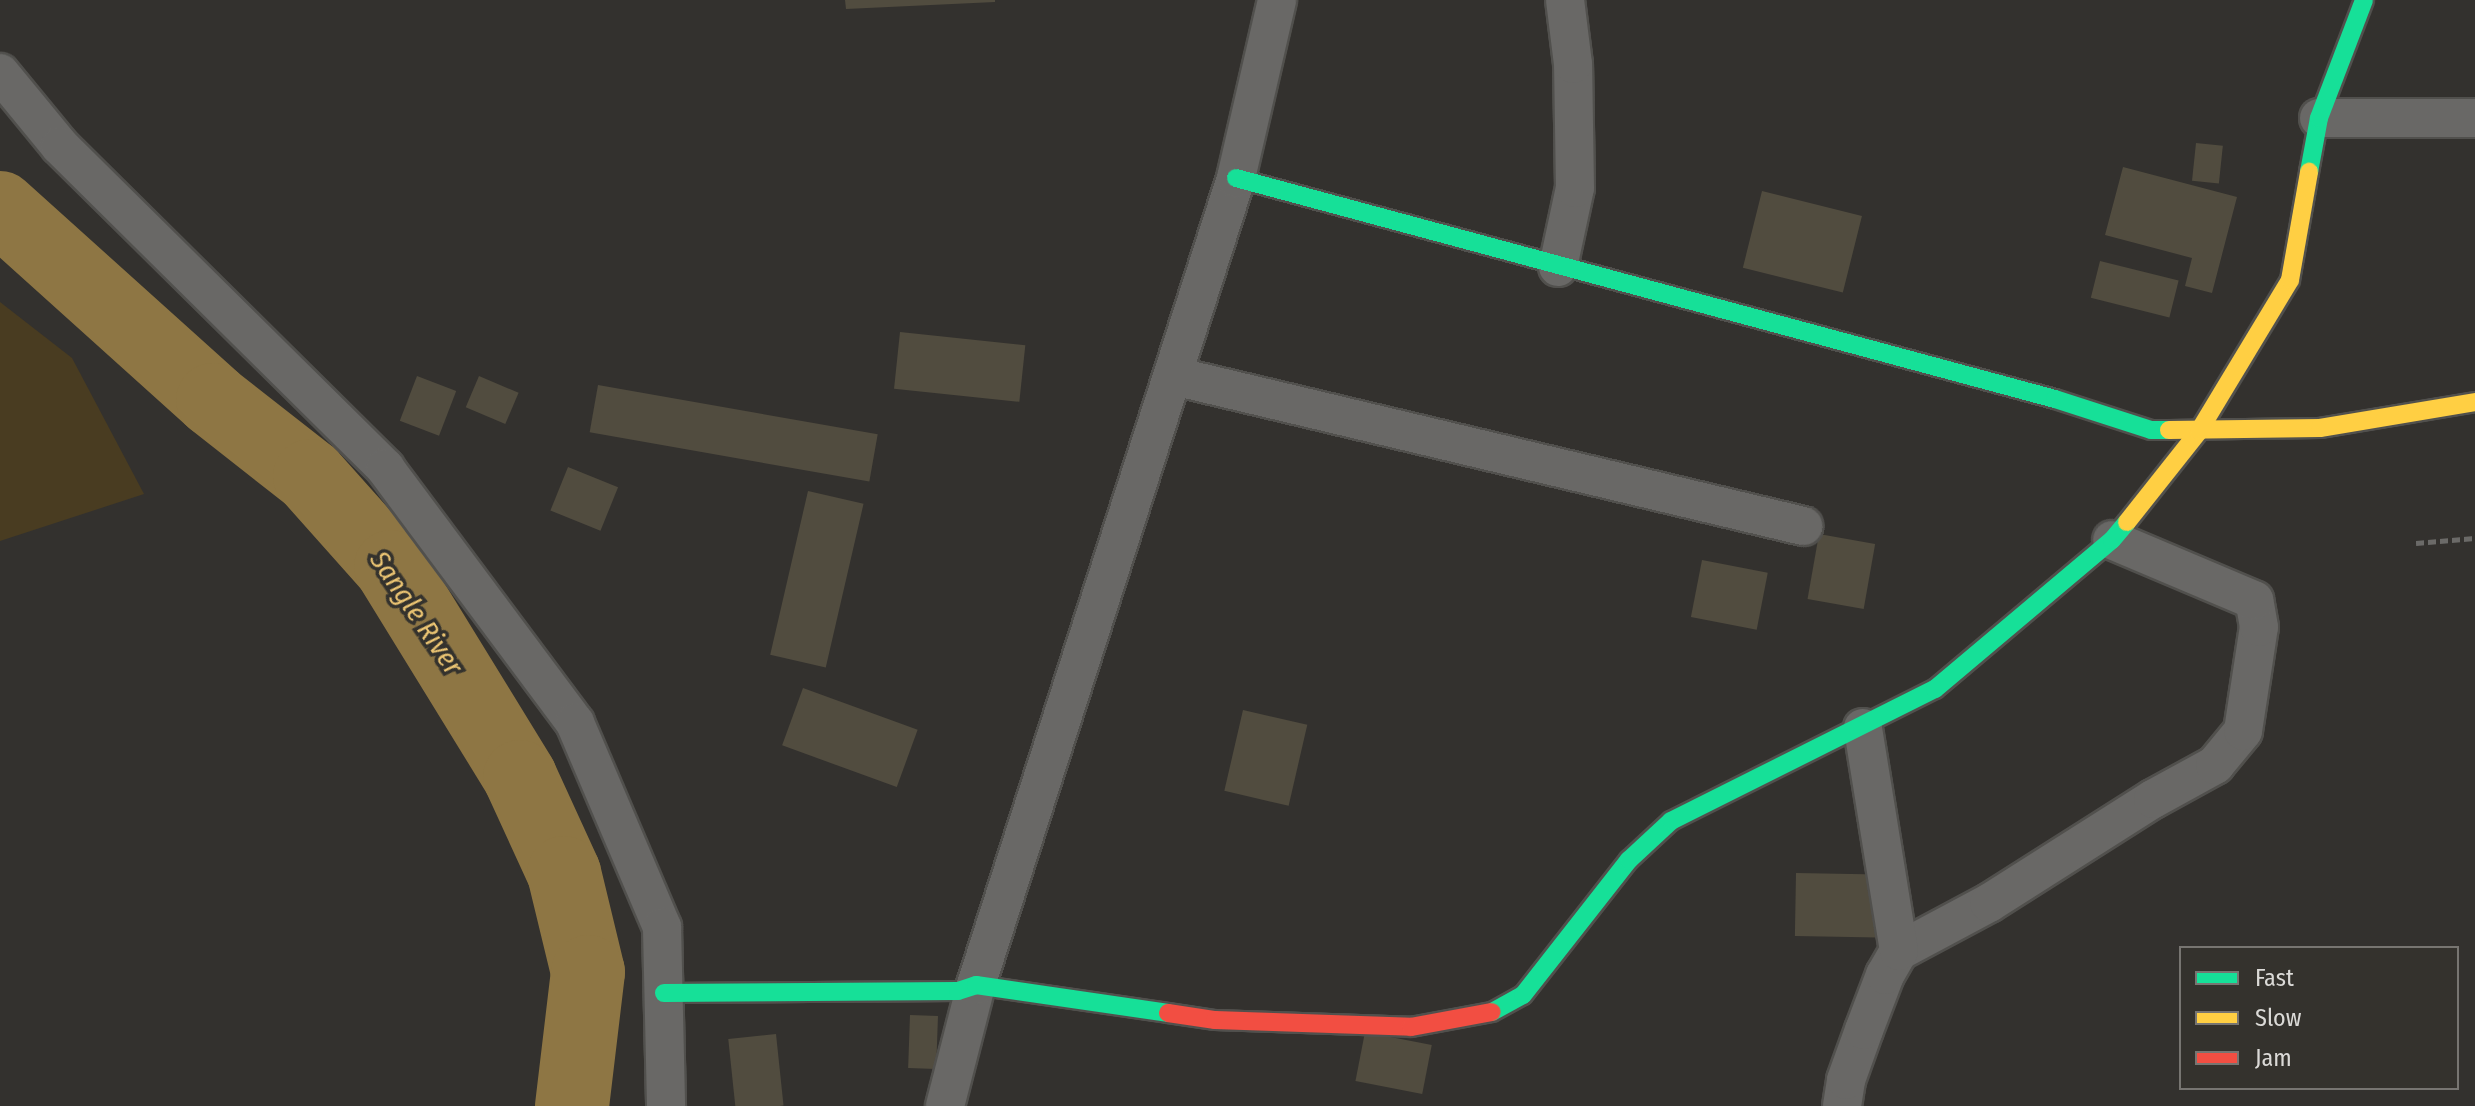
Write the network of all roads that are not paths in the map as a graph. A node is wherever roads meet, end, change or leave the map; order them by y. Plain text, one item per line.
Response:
1 (1277, 0) edge
2 (1565, 0) edge
3 (2364, 0) edge
4 (0, 73) edge
5 (2319, 118) junction
6 (2475, 118) edge
7 (1236, 178) junction
8 (1558, 267) junction
9 (1174, 376) junction
10 (2475, 402) edge
11 (2199, 431) junction
12 (1803, 526) dead end
13 (2112, 540) junction
14 (1863, 728) junction
15 (1899, 951) junction
16 (976, 985) junction
17 (664, 993) junction
18 (666, 1106) edge
19 (945, 1106) edge
20 (1842, 1106) edge

1 - 7 street
2 - 8 street
3 - 5 street
4 - 17 street
5 - 6 street
5 - 11 street
7 - 8 street
7 - 9 street
8 - 11 street
9 - 12 street
9 - 16 street
10 - 11 street
11 - 13 street
13 - 14 street
13 - 15 street
14 - 15 street
14 - 16 street
15 - 20 street
16 - 17 street
16 - 19 street
17 - 18 street

